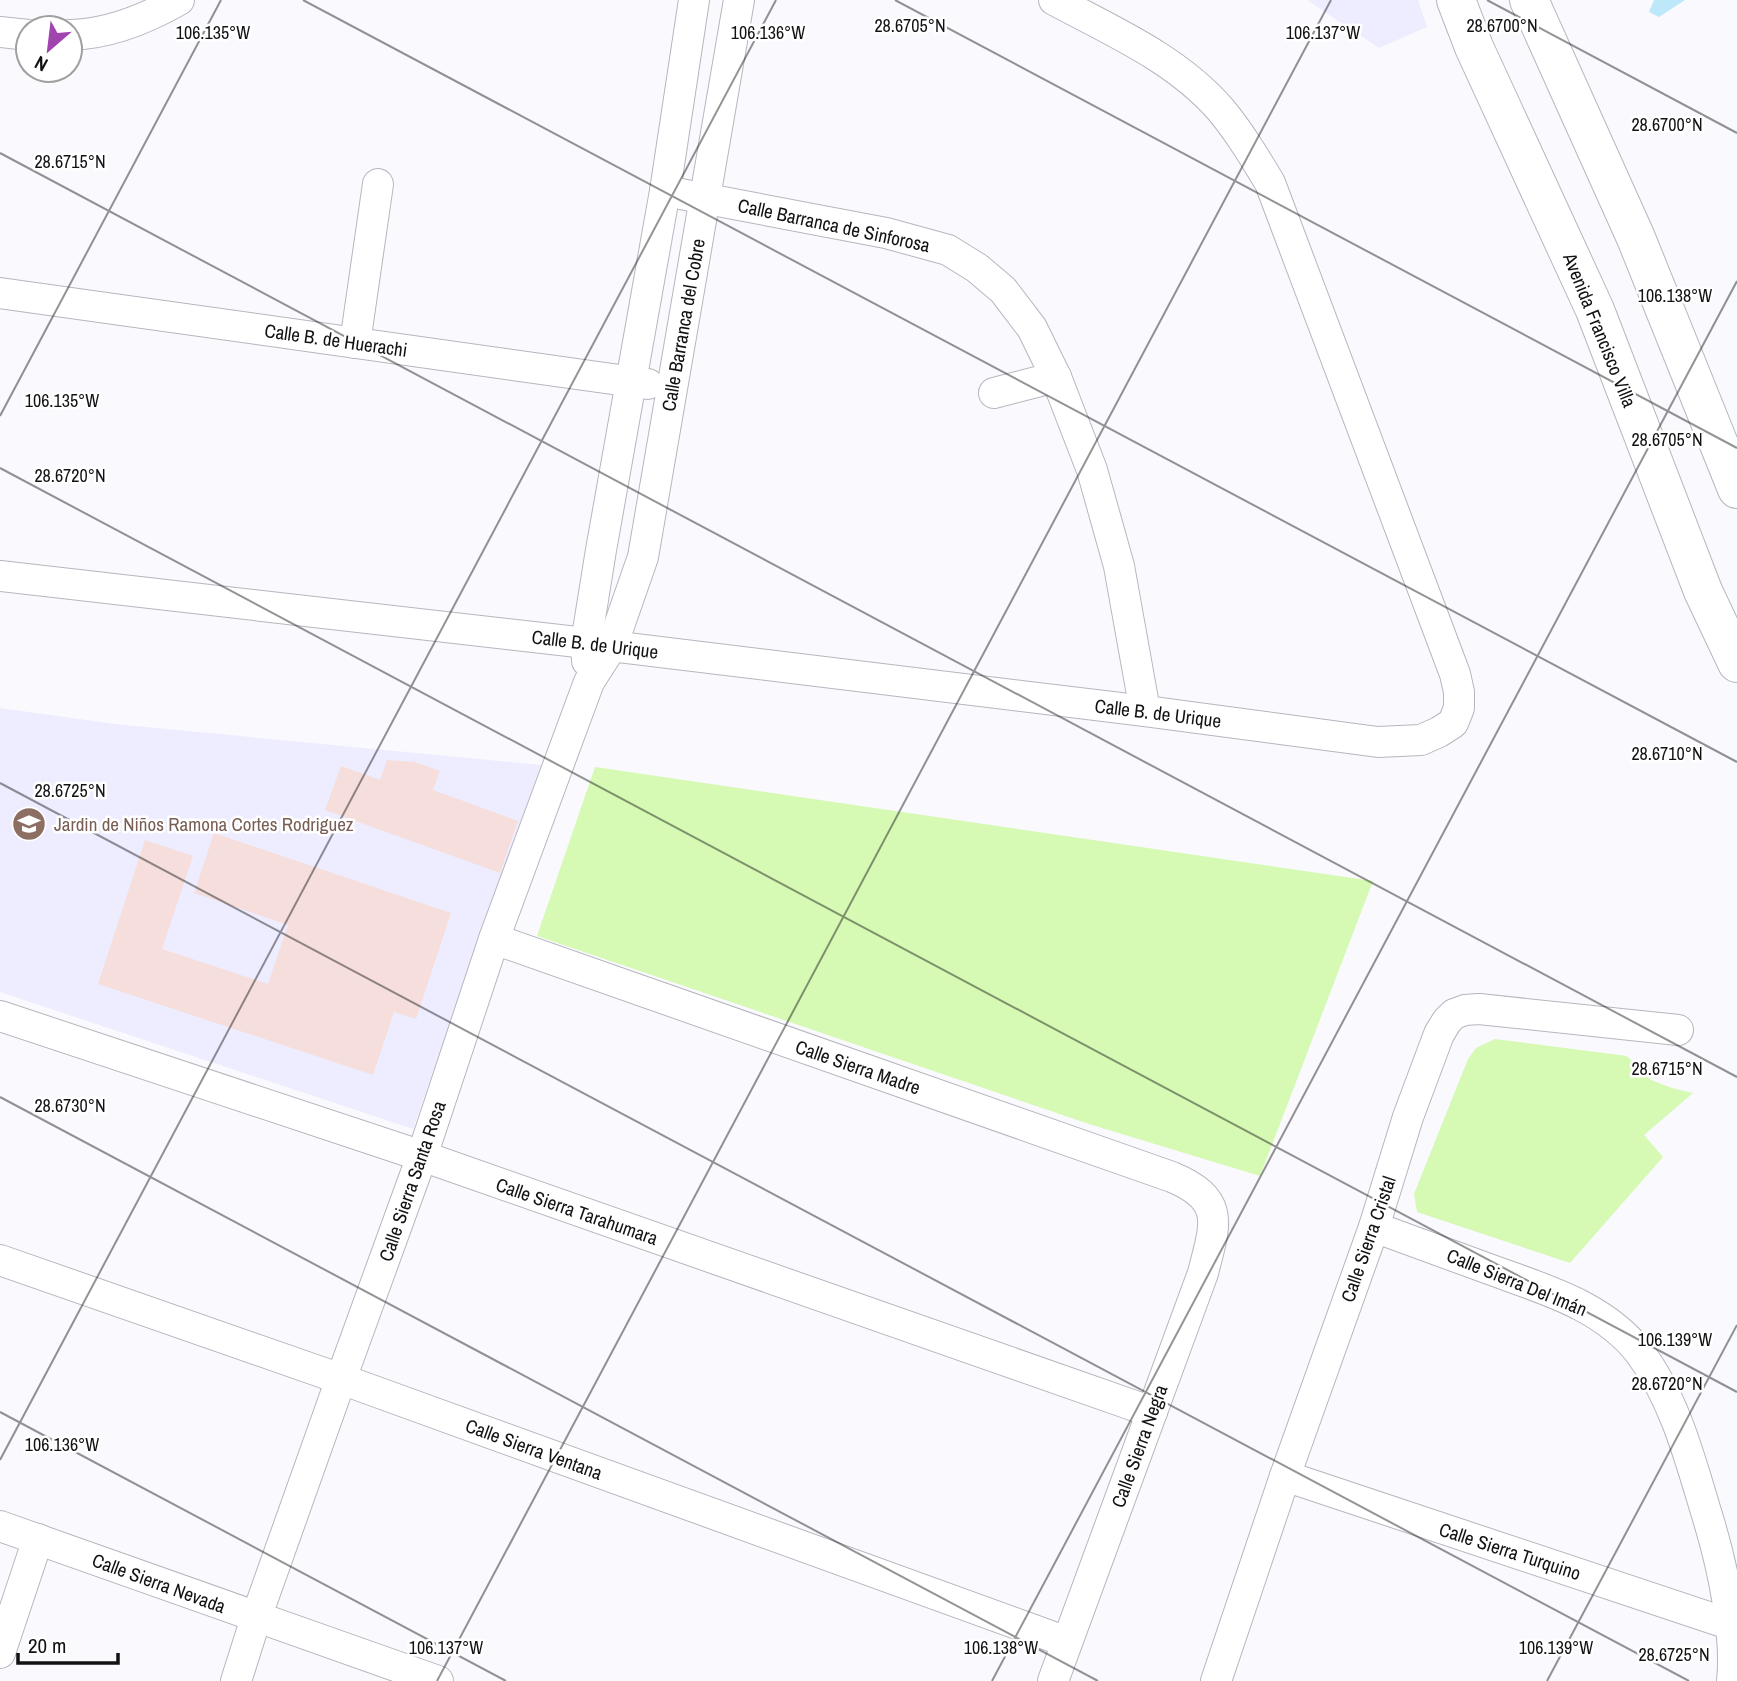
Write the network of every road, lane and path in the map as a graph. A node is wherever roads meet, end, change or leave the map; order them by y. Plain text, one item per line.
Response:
1 (179, 0) edge
2 (694, 0) edge
3 (739, 0) edge
4 (1054, 0) edge
5 (1456, 0) edge
6 (1529, 0) edge
7 (84, 34) edge
8 (378, 184) dead end
9 (665, 191) junction
10 (706, 198) junction
11 (0, 293) edge
12 (355, 343) junction
13 (1056, 377) junction
14 (631, 382) junction
15 (672, 387) junction
16 (995, 393) dead end
17 (1737, 489) edge
18 (0, 576) edge
19 (599, 644) junction
20 (1737, 663) edge
21 (1145, 711) junction
22 (494, 939) junction
23 (0, 1016) edge
24 (1678, 1030) dead end
25 (422, 1156) junction
26 (1212, 1208) joint
27 (1374, 1227) junction
28 (0, 1260) edge
29 (341, 1379) junction
30 (1152, 1412) junction
31 (1285, 1476) junction
32 (0, 1526) edge
33 (38, 1539) junction
34 (256, 1618) junction
35 (1734, 1626) junction
36 (1067, 1642) junction
37 (0, 1653) edge
38 (236, 1681) edge
39 (438, 1681) edge
40 (1053, 1681) edge
41 (1216, 1681) edge
42 (1732, 1681) edge

1 - 7 street
2 - 9 street
3 - 10 street, Calle Barranca del Cobre
4 - 21 street, Calle B. de Urique
5 - 20 main road, Avenida Francisco Villa
6 - 17 main road
8 - 12 street
9 - 10 street, Calle Barranca de Sinforosa
9 - 14 street
10 - 13 street, Calle Barranca de Sinforosa
10 - 15 street, Calle Barranca del Cobre
11 - 12 street, Calle B. de Huerachi
12 - 14 street, Calle B. de Huerachi
13 - 16 street
13 - 21 street, Calle Barranca de Sinforosa
14 - 15 street, Calle B. de Huerachi
14 - 19 street
15 - 19 street, Calle Barranca del Cobre
18 - 19 street, Calle B. de Urique
19 - 21 street, Calle B. de Urique
19 - 22 street, Calle Sierra Santa Rosa
22 - 25 street, Calle Sierra Santa Rosa
22 - 26 street, Calle Sierra Madre
23 - 25 street, Calle Sierra Tarahumara
24 - 27 street, Calle Sierra Cristal
25 - 29 street, Calle Sierra Santa Rosa
25 - 30 street, Calle Sierra Tarahumara
26 - 30 street, Calle Sierra Negra
27 - 31 street, Calle Sierra Cristal
27 - 35 street, Calle Sierra Del Imán
28 - 29 street, Calle Sierra Ventana
29 - 34 street, Calle Sierra Santa Rosa
29 - 36 street, Calle Sierra Ventana
30 - 36 street, Calle Sierra Negra
31 - 35 street, Calle Sierra Turquino
31 - 41 street, Calle Sierra Cristal
32 - 33 street, Calle Sierra Nevada
33 - 34 street, Calle Sierra Nevada
33 - 37 street
34 - 38 street, Calle Sierra Santa Rosa
34 - 39 street, Calle Sierra Nevada
35 - 42 street, Calle Sierra Del Imán
36 - 40 street, Calle Sierra Negra

